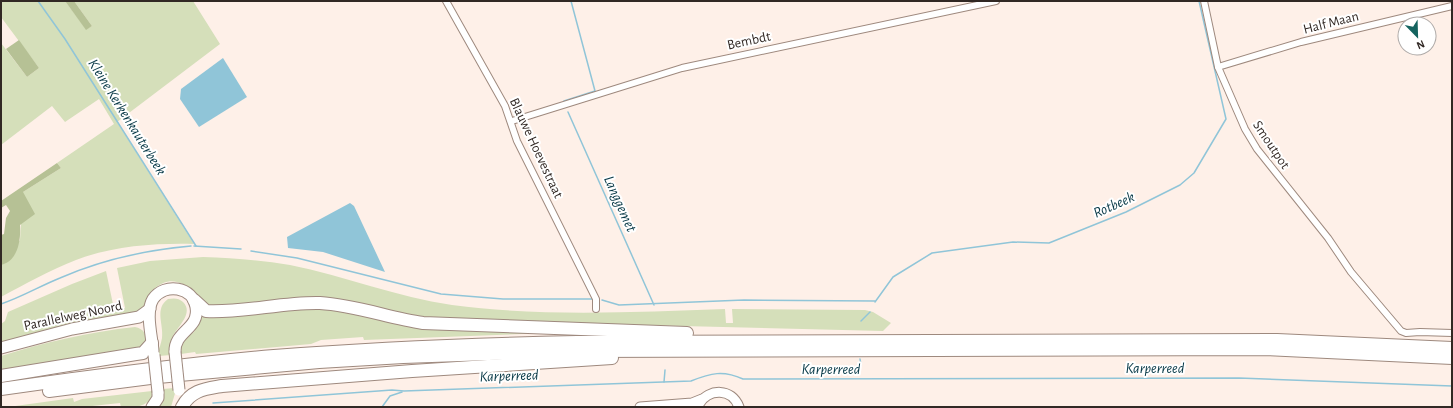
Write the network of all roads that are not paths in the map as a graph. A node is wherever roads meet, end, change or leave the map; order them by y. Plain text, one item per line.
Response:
1 (446, 1) edge
2 (996, 1) edge
3 (1204, 1) edge
4 (1452, 6) edge
5 (1218, 68) junction
6 (512, 121) junction
7 (194, 300) junction
8 (150, 309) junction
9 (596, 309) dead end
10 (151, 329) junction
11 (1452, 333) edge
12 (733, 341) junction
13 (1, 348) edge
14 (1452, 348) edge
15 (153, 349) junction
16 (676, 351) junction
17 (1, 353) edge
18 (1452, 358) edge
19 (1, 376) edge
20 (1, 389) edge
21 (1, 398) edge
22 (699, 403) edge
23 (741, 406) edge
24 (152, 407) edge
25 (182, 407) edge
26 (640, 407) edge

1 - 6 street, Blauwe Hoevestraat
2 - 6 street, Bembdt
3 - 5 street, Smoutpot
4 - 5 street, Half Maan
5 - 11 street, Smoutpot
6 - 9 street, Blauwe Hoevestraat
7 - 8 highway
7 - 12 highway
7 - 25 highway, bridge
8 - 10 highway
8 - 13 highway, Parallelweg Noord
10 - 15 highway
10 - 17 highway, Parallelweg Noord
12 - 14 highway
12 - 20 highway
15 - 19 highway
15 - 24 highway, bridge
16 - 18 highway
16 - 21 highway
16 - 25 highway
22 - 23 main road
22 - 26 main road

